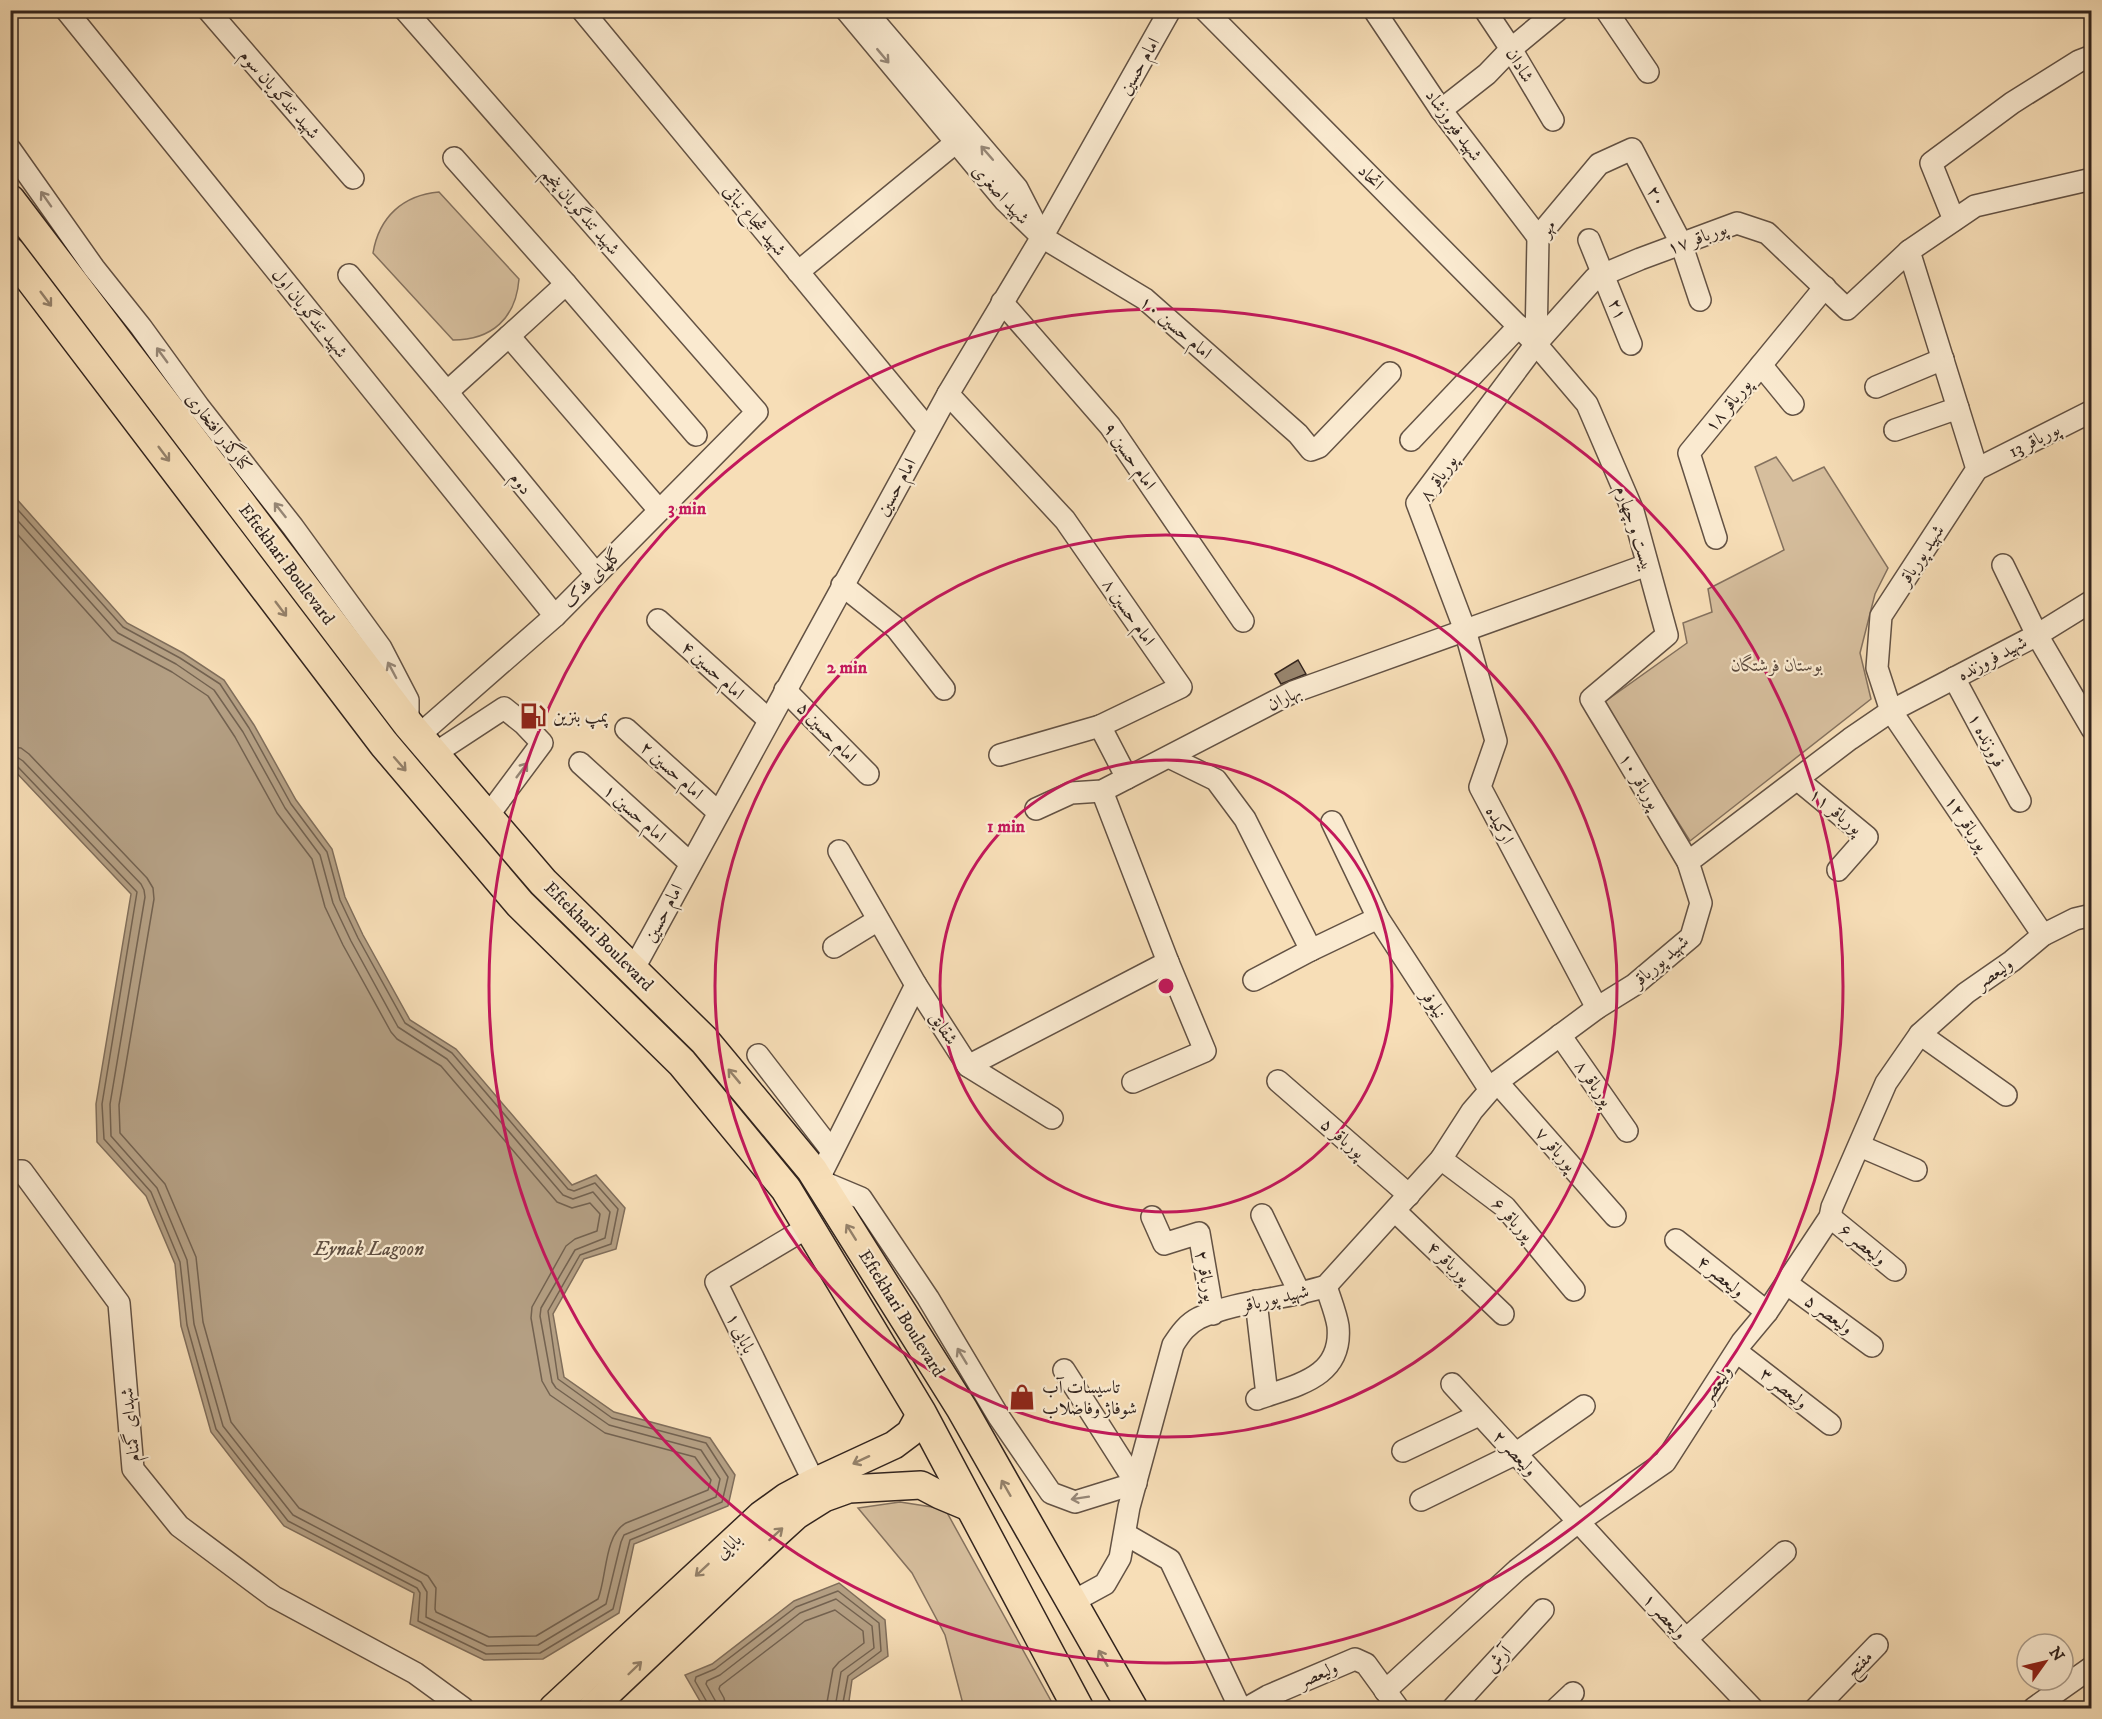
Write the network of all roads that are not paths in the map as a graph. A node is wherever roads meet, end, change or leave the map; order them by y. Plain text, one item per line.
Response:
1 (66, 10) edge
2 (208, 10) edge
3 (405, 10) edge
4 (582, 10) edge
5 (846, 10) edge
6 (1170, 10) edge
7 (1204, 10) edge
8 (1374, 10) edge
9 (1485, 10) edge
10 (1558, 10) edge
11 (1606, 10) edge
12 (871, 18) edge
13 (1511, 49) junction
14 (2091, 56) edge
15 (1648, 72) dead end
16 (1441, 110) junction
17 (1553, 120) dead end
18 (962, 137) junction
19 (10, 149) edge
20 (1632, 150) joint
21 (454, 158) dead end
22 (353, 177) dead end
23 (2091, 179) edge
24 (10, 200) edge
25 (1954, 220) junction
26 (1042, 237) junction
27 (1538, 237) junction
28 (1589, 240) dead end
29 (1681, 243) junction
30 (1909, 251) junction
31 (10, 252) edge
32 (798, 272) junction
33 (349, 275) dead end
34 (1604, 275) junction
35 (566, 284) junction
36 (1825, 287) junction
37 (1700, 300) dead end
38 (1002, 302) junction
39 (1519, 326) junction
40 (509, 336) junction
41 (1536, 344) junction
42 (1631, 344) dead end
43 (1942, 359) junction
44 (1761, 365) junction
45 (1390, 373) dead end
46 (1875, 387) dead end
47 (447, 392) junction
48 (948, 394) junction
49 (1793, 404) dead end
50 (1958, 408) junction
51 (2091, 411) edge
52 (757, 412) joint
53 (928, 429) junction
54 (1894, 430) dead end
55 (696, 435) dead end
56 (1411, 441) dead end
57 (1977, 469) junction
58 (659, 510) junction
59 (1716, 538) dead end
60 (1647, 565) junction
61 (2003, 565) dead end
62 (596, 574) junction
63 (842, 585) junction
64 (2091, 602) edge
65 (555, 616) junction
66 (658, 620) dead end
67 (1243, 621) dead end
68 (1465, 630) junction
69 (2037, 634) junction
70 (1954, 678) junction
71 (944, 689) dead end
72 (785, 690) junction
73 (1591, 699) joint
74 (1891, 711) junction
75 (769, 720) junction
76 (1100, 726) junction
77 (626, 729) dead end
78 (2091, 729) edge
79 (420, 738) junction
80 (1000, 755) dead end
81 (1169, 757) junction
82 (580, 763) dead end
83 (868, 774) dead end
84 (1127, 778) junction
85 (1798, 780) junction
86 (1102, 791) junction
87 (2020, 801) dead end
88 (1036, 809) dead end
89 (718, 812) junction
90 (487, 817) junction
91 (1332, 822) dead end
92 (839, 850) dead end
93 (690, 862) junction
94 (1688, 862) junction
95 (1838, 870) dead end
96 (2091, 915) edge
97 (1378, 918) junction
98 (879, 920) junction
99 (2043, 935) junction
100 (834, 947) dead end
101 (1311, 950) junction
102 (1168, 962) junction
103 (633, 970) junction
104 (1254, 980) dead end
105 (916, 985) junction
106 (1597, 1008) junction
107 (1920, 1034) junction
108 (1560, 1035) junction
109 (758, 1055) dead end
110 (968, 1066) junction
111 (1278, 1081) dead end
112 (1133, 1082) dead end
113 (1494, 1086) junction
114 (2006, 1095) dead end
115 (1052, 1118) dead end
116 (1628, 1131) dead end
117 (1860, 1146) junction
118 (832, 1151) junction
119 (1441, 1159) junction
120 (1916, 1170) dead end
121 (16, 1171) edge
122 (818, 1180) junction
123 (1409, 1195) junction
124 (1395, 1211) junction
125 (1262, 1215) dead end
126 (1152, 1216) dead end
127 (1615, 1216) dead end
128 (1830, 1217) junction
129 (810, 1226) junction
130 (1676, 1240) dead end
131 (1896, 1270) dead end
132 (1786, 1283) junction
133 (1326, 1286) junction
134 (1574, 1290) dead end
135 (1300, 1294) junction
136 (1256, 1301) junction
137 (1767, 1312) junction
138 (1213, 1314) junction
139 (1503, 1314) dead end
140 (1872, 1346) dead end
141 (1737, 1352) junction
142 (1064, 1370) dead end
143 (1452, 1384) dead end
144 (1584, 1406) dead end
145 (921, 1413) junction
146 (1479, 1415) junction
147 (1830, 1424) dead end
148 (894, 1445) junction
149 (1403, 1452) dead end
150 (1515, 1454) junction
151 (814, 1482) junction
152 (1136, 1483) junction
153 (905, 1485) junction
154 (1421, 1500) dead end
155 (971, 1508) junction
156 (1578, 1522) junction
157 (1125, 1534) junction
158 (1785, 1552) dead end
159 (1071, 1602) junction
160 (1543, 1610) dead end
161 (1686, 1639) junction
162 (1877, 1645) dead end
163 (2091, 1667) edge
164 (415, 1673) junction
165 (1385, 1691) junction
166 (1573, 1693) dead end
167 (1271, 1702) edge
168 (435, 1708) edge
169 (463, 1708) edge
170 (553, 1708) edge
171 (592, 1708) edge
172 (1078, 1708) edge
173 (1132, 1708) edge
174 (1240, 1708) edge
175 (1248, 1708) edge
176 (1398, 1708) edge
177 (1453, 1708) edge
178 (1557, 1708) edge
179 (1752, 1708) edge
180 (1816, 1708) edge
181 (2034, 1708) edge

1 - 65 street, شهید تندگویان اول
2 - 22 street, شهید تندگویان سوم
3 - 52 street, شهید تندگویان پنجم
4 - 32 street, شهید شجاع نباتی
5 - 12 street, شهید اصغری
6 - 26 street, امام حسین
7 - 39 street, اتحاد
8 - 16 street, شهید فیروزشاد
9 - 13 street, شادان
10 - 13 street
11 - 15 street
12 - 18 street, شهید اصغری
13 - 16 street
13 - 17 street, شادان
14 - 25 street
16 - 27 street, شهید فیروزشاد
18 - 26 street, شهید اصغری
18 - 32 street
79 -> 19 street, کنارگذر افتخاری
20 - 27 street, مهر
20 - 29 street, ۲۰
21 - 35 street
23 - 25 street
24 - 79 highway, Eftekhari Boulevard
25 - 30 street
26 - 38 street, امام حسین
26 - 45 street, امام حسین ۱۰
27 - 41 street, مهر
28 - 34 street, ۲۱
29 - 34 street, پورباقر ۱۷
29 - 36 street, پورباقر ۱۷
29 - 37 street, ۲۰
30 - 36 street, پورباقر ۱۷
30 - 43 street
31 -> 129 highway, Eftekhari Boulevard
32 - 53 street, شهید شجاع نباتی
33 - 47 street, دوم
34 - 41 street, پورباقر ۱۷
34 - 42 street, ۲۱
35 - 40 street
35 - 55 street
36 - 44 street, پورباقر ۱۸
38 - 48 street, امام حسین
38 - 67 street, امام حسین ۹
39 - 41 street, اتحاد
39 - 56 street
40 - 47 street
40 - 58 street
41 - 60 street, بیست و چهارم
41 - 68 street, پورباقر ۸
43 - 46 street
43 - 50 street
44 - 49 street
44 - 59 street, پورباقر ۱۸
47 - 62 street, دوم
48 - 53 street, امام حسین
48 - 76 street, امام حسین ۸
50 - 54 street
50 - 57 street
51 - 57 street, پورباقر 13
52 - 58 street, گلهای فدک
53 - 63 street, امام حسین
57 - 74 street, شهید پورباقر
58 - 62 street, گلهای فدک
60 - 68 street, بهاران
60 - 73 street, بیست و چهارم
61 - 69 street
62 - 65 street, گلهای فدک
63 - 71 street
63 - 72 street, امام حسین
64 - 69 street, شهید فروزنده
65 - 79 street, گلهای فدک
66 - 75 street, امام حسین ۴
68 - 81 street, بهاران
68 - 106 street, ارکیده
69 - 70 street, شهید فروزنده
69 - 78 street
70 - 74 street, شهید فروزنده
70 - 87 street, فروزنده ۱
72 - 75 street, امام حسین
72 - 83 street, امام حسین ۵
73 - 94 street, پورباقر ۱۰
74 - 85 street
74 - 99 street, پورباقر ۱۲
75 - 89 street, امام حسین
76 - 80 street, امام حسین ۸
76 - 84 street
77 - 89 street, امام حسین ۲
79 - 90 highway, Eftekhari Boulevard
90 -> 79 street
81 - 84 street, بهاران
81 - 101 street
82 - 93 street, امام حسین ۱
84 - 86 street, بهاران
85 - 94 street
85 - 95 street, پورباقر ۱۱
86 - 88 street
86 - 102 street
89 - 93 street, امام حسین
90 - 103 highway, Eftekhari Boulevard
91 - 97 street, نیلوفر
92 - 98 street
93 - 103 street, امام حسین
94 - 106 street, شهید پورباقر
96 - 99 street, ولیعصر
97 - 101 street
97 - 113 street, نیلوفر
98 - 100 street
98 - 105 street
99 - 107 street, ولیعصر
101 - 104 street
102 - 110 street
102 - 112 street
122 -> 103 highway, Eftekhari Boulevard
105 - 110 street, شقایق
105 - 118 street, شقایق
106 - 108 street, شهید پورباقر
107 - 114 street
107 - 117 street, ولیعصر
108 - 113 street, شهید پورباقر
108 - 116 street, پورباقر ۸
109 - 118 street
110 - 115 street
111 - 123 street, پورباقر ۵
113 - 119 street, شهید پورباقر
113 - 127 street, پورباقر ۷
117 - 120 street
117 - 128 street, ولیعصر
118 - 122 street, شقایق
119 - 123 street, شهید پورباقر
119 - 134 street, پورباقر ۶
121 - 164 street, شهدای گمنام
152 -> 122 street
159 -> 122 highway, Eftekhari Boulevard
123 - 124 street, شهید پورباقر
124 - 133 street, شهید پورباقر
124 - 139 street, پورباقر ۴
125 - 135 street
126 - 138 street, پورباقر ۲
128 - 131 street, ولیعصر ۶
128 - 132 street, ولیعصر
129 - 145 highway, Eftekhari Boulevard
129 - 151 street, بابایی ۱
130 - 137 street, ولیعصر ۴
132 - 137 street, ولیعصر
132 - 140 street, ولیعصر ۵
133 - 135 street, شهید پورباقر
133 - 136 street
135 - 136 street, شهید پورباقر
136 - 138 street, شهید پورباقر
137 - 141 street, ولیعصر
138 - 152 street, شهید پورباقر
141 - 147 street, ولیعصر ۳
141 - 156 street, ولیعصر
142 - 152 street
143 - 146 street, ولیعصر ۲
144 - 150 street
145 - 148 main road, بابایی
145 - 155 highway, Eftekhari Boulevard
146 - 149 street
146 - 150 street, ولیعصر ۲
148 -> 151 main road, بابایی
148 - 153 main road
150 - 154 street
150 - 156 street, ولیعصر ۲
151 -> 170 main road, بابایی
152 - 157 street, شهید پورباقر
153 - 155 main road, بابایی
171 -> 153 main road, بابایی
155 - 172 highway, Eftekhari Boulevard
156 - 161 street, ولیعصر ۱
156 - 165 street, ولیعصر
157 - 159 street, شهید پورباقر
157 - 174 street
158 - 161 street
173 -> 159 highway, Eftekhari Boulevard
160 - 177 street, آرش
161 - 179 street, ولیعصر ۱
162 - 180 street, مفتح
163 - 181 street
164 - 168 street
164 - 169 street, شهدای گمنام
165 - 167 street, ولیعصر
165 - 176 street
166 - 178 street
167 - 175 street, ولیعصر

